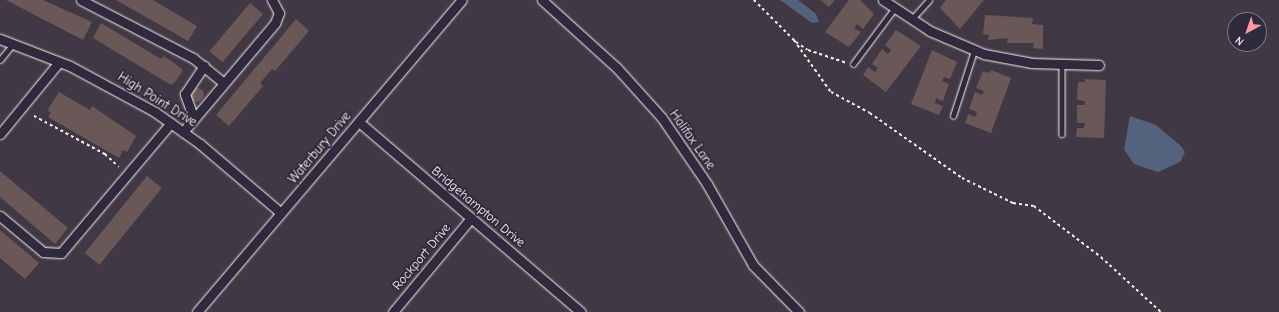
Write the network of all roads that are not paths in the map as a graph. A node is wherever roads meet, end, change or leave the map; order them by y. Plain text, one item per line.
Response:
1 (81, 0) edge
2 (272, 0) edge
3 (462, 0) edge
4 (542, 0) edge
5 (883, 0) edge
6 (928, 0) edge
7 (894, 9) junction
8 (911, 20) junction
9 (0, 39) edge
10 (13, 44) junction
11 (974, 50) junction
12 (0, 60) edge
13 (59, 62) junction
14 (854, 64) road end
15 (1062, 65) junction
16 (1099, 65) dead end
17 (204, 66) junction
18 (224, 83) junction
19 (953, 116) dead end
20 (194, 119) junction
21 (359, 122) junction
22 (171, 123) junction
23 (183, 132) junction
24 (0, 134) edge
25 (1062, 134) dead end
26 (281, 213) junction
27 (0, 216) edge
28 (471, 218) junction
29 (197, 312) edge
30 (393, 312) edge
31 (581, 312) edge
32 (799, 312) edge

1 - 17 street
2 - 18 street
3 - 21 street, Waterbury Drive
4 - 32 street, Halifax Lane
5 - 7 street
6 - 8 lane
7 - 8 street
7 - 14 lane
8 - 11 street
9 - 10 street, High Point Drive
10 - 12 lane
10 - 13 street, High Point Drive
11 - 15 street
11 - 19 lane
13 - 22 street, High Point Drive
13 - 24 street
15 - 16 street
15 - 25 lane
17 - 18 street
17 - 20 street
18 - 20 street
20 - 23 street
21 - 26 street, Waterbury Drive
21 - 28 street, Bridgehampton Drive
22 - 23 street, High Point Drive
22 - 27 street
23 - 26 street, High Point Drive
26 - 29 street, Waterbury Drive
28 - 30 street, Rockport Drive
28 - 31 street, Bridgehampton Drive

